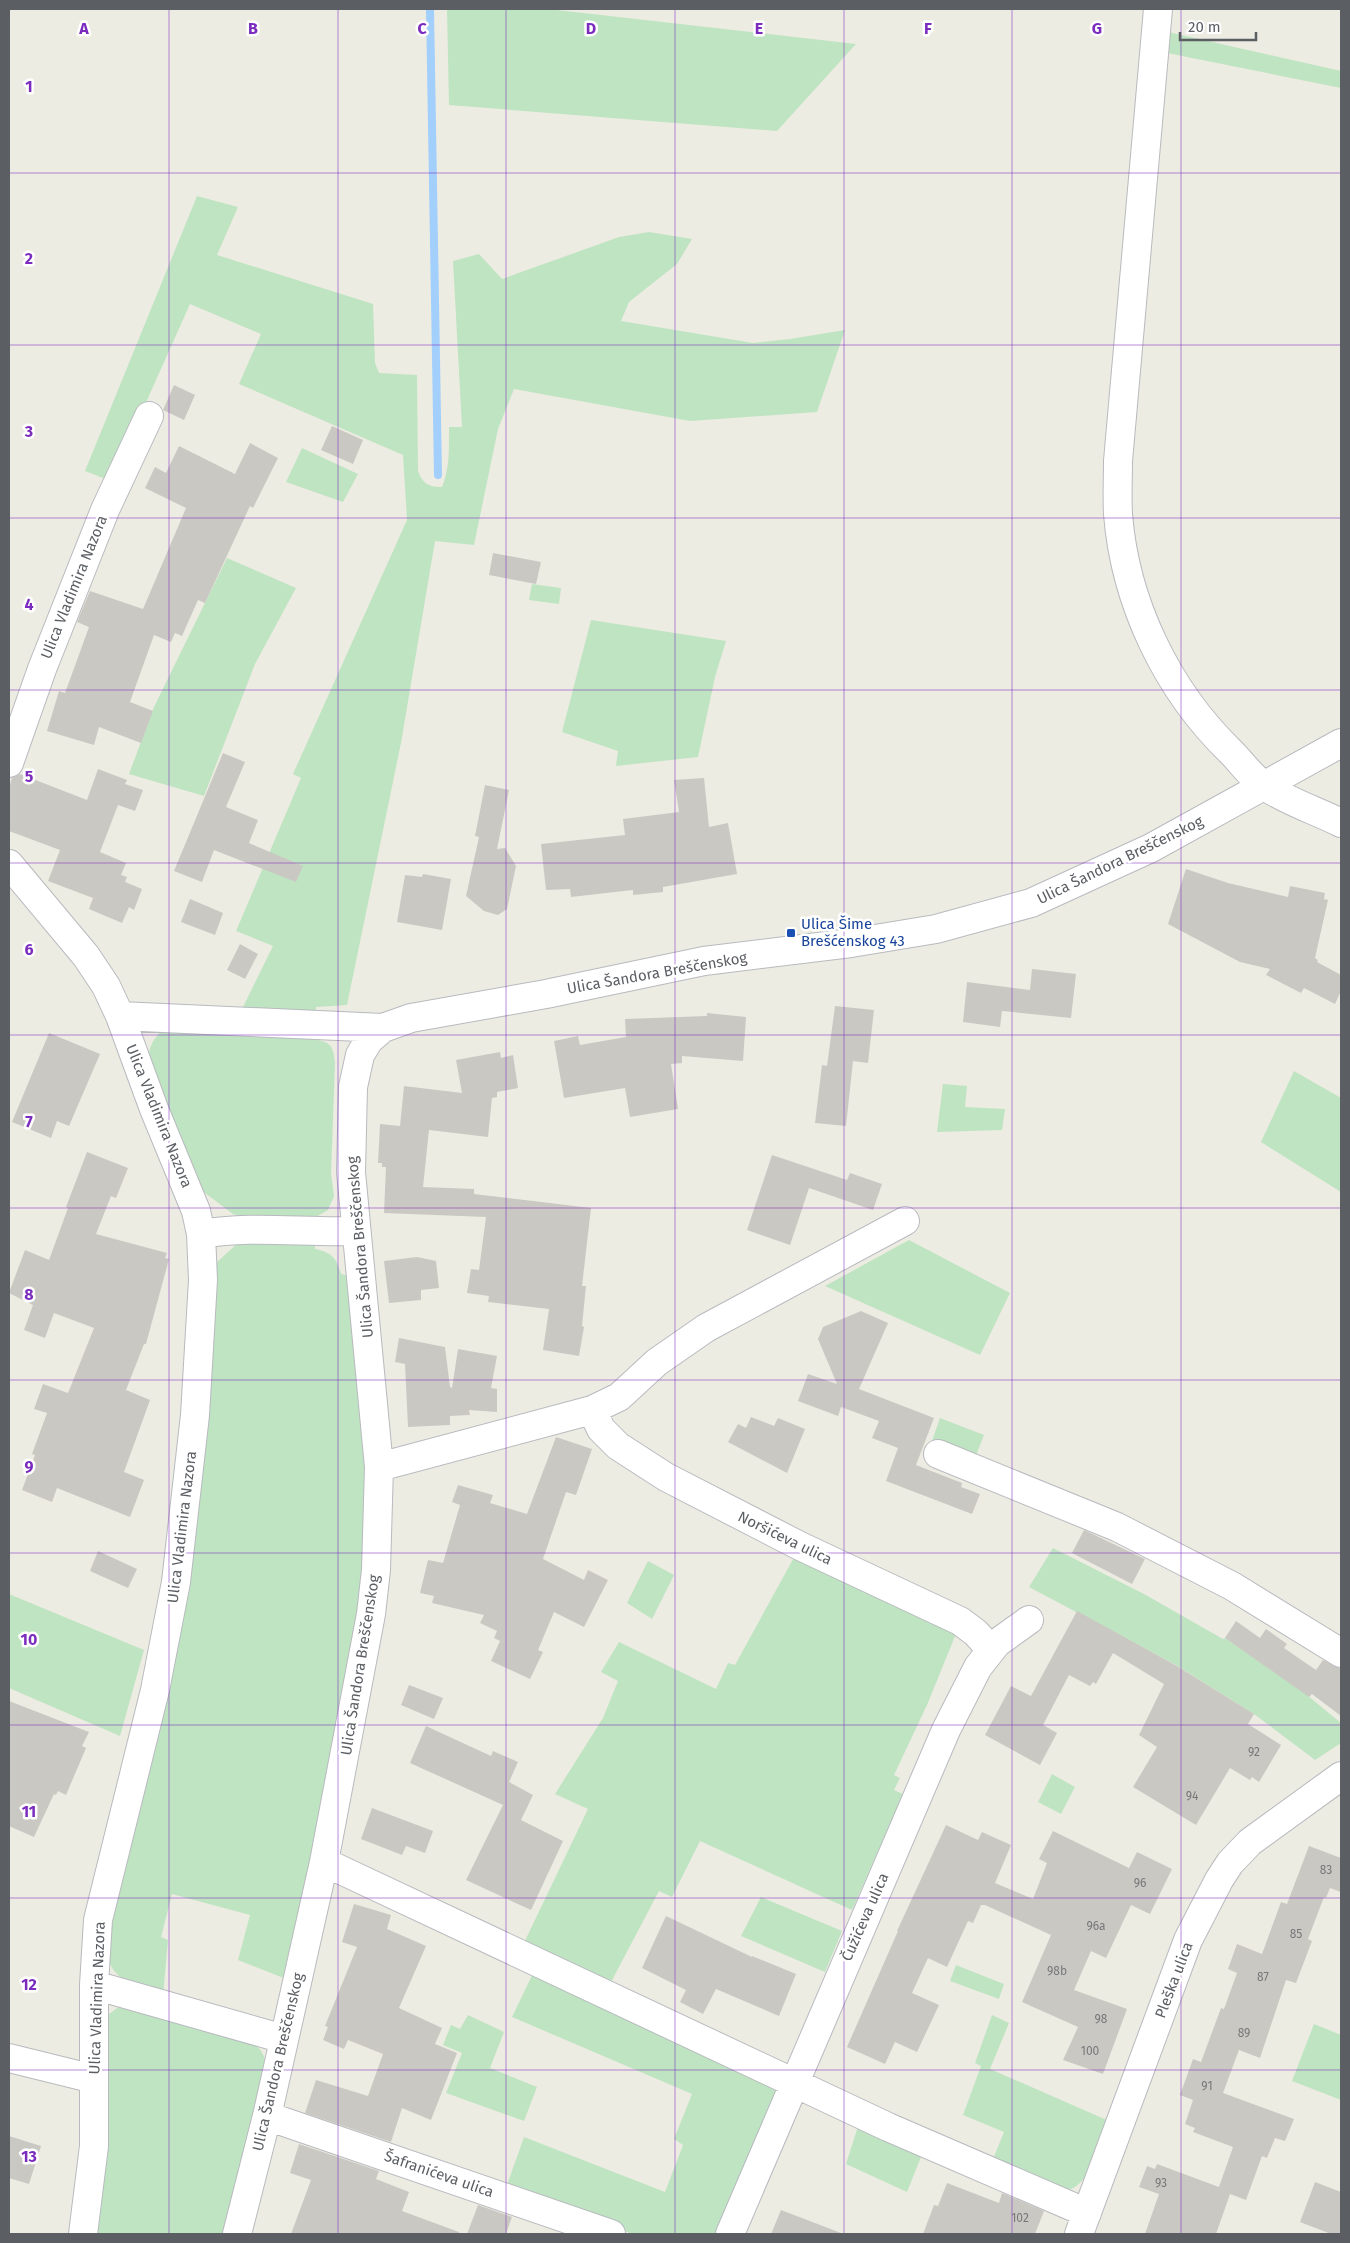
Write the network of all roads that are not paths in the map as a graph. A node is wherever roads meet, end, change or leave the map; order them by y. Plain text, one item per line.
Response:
1 (1158, 9) edge
2 (149, 416) dead end
3 (1341, 743) edge
4 (9, 762) edge
5 (1265, 786) junction
6 (1341, 823) edge
7 (9, 864) edge
8 (120, 1016) junction
9 (383, 1028) junction
10 (906, 1221) dead end
11 (355, 1231) junction
12 (201, 1234) junction
13 (592, 1410) junction
14 (938, 1454) dead end
15 (379, 1467) junction
16 (1028, 1620) dead end
17 (991, 1650) junction
18 (1341, 1652) edge
19 (1341, 1776) edge
20 (324, 1862) junction
21 (94, 1985) junction
22 (284, 2039) junction
23 (9, 2058) edge
24 (94, 2079) junction
25 (793, 2082) junction
26 (267, 2116) junction
27 (1083, 2224) edge
28 (83, 2234) edge
29 (237, 2234) edge
30 (611, 2234) edge
31 (730, 2234) edge

1 - 5 street
2 - 4 street, Ulica Vladimira Nazora
3 - 5 street, Ulica Šandora Breščenskog
5 - 6 street
5 - 9 street, Ulica Šandora Breščenskog
7 - 8 street, Ulica Vladimira Nazora
8 - 9 street
8 - 12 street, Ulica Vladimira Nazora
9 - 11 street, Ulica Šandora Breščenskog
10 - 13 street
11 - 12 street
11 - 15 street, Ulica Šandora Breščenskog
12 - 21 street, Ulica Vladimira Nazora
13 - 15 street
13 - 17 street, Noršićeva ulica
14 - 18 street
15 - 20 street, Ulica Šandora Breščenskog
16 - 17 street, Čužićeva ulica
17 - 25 street, Čužićeva ulica
19 - 27 street, Pleška ulica
20 - 22 street, Ulica Šandora Breščenskog
20 - 25 street
21 - 22 street
21 - 24 street, Ulica Vladimira Nazora
22 - 26 street, Ulica Šandora Breščenskog
23 - 24 street
24 - 28 street, Ulica Vladimira Nazora
25 - 27 street
25 - 31 street, Čužićeva ulica
26 - 29 street, Ulica Šandora Breščenskog
26 - 30 street, Šafranićeva ulica

